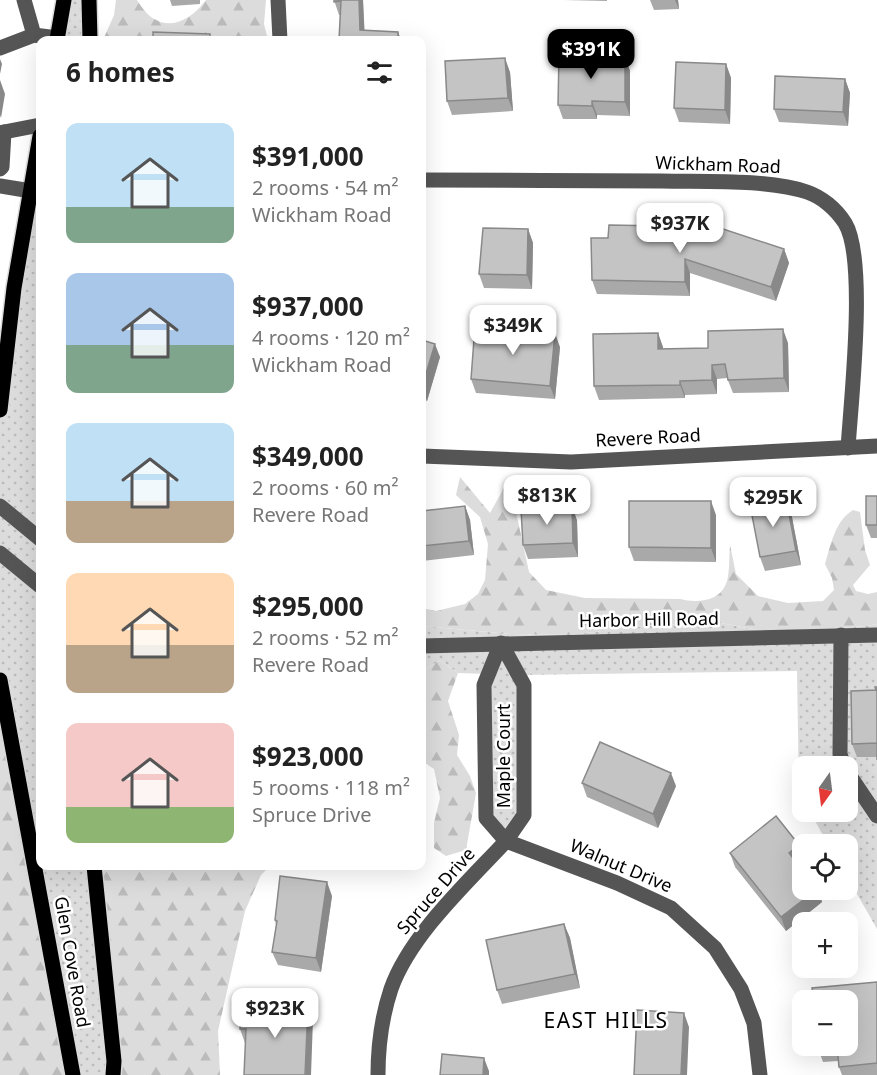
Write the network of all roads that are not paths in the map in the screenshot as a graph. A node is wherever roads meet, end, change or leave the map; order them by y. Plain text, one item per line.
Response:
1 (24, 0) edge
2 (64, 0) edge
3 (89, 0) edge
4 (278, 0) edge
5 (34, 35) junction
6 (40, 36) edge
7 (58, 36) edge
8 (90, 36) edge
9 (280, 36) edge
10 (0, 48) edge
11 (36, 126) edge
12 (2, 133) edge
13 (36, 160) edge
14 (0, 169) edge
15 (426, 180) edge
16 (0, 186) edge
17 (31, 191) junction
18 (6, 311) edge
19 (3, 355) edge
20 (0, 410) edge
21 (877, 446) edge
22 (848, 448) junction
23 (426, 456) edge
24 (0, 506) edge
25 (36, 536) edge
26 (0, 553) edge
27 (36, 583) edge
28 (841, 635) junction
29 (877, 635) edge
30 (501, 644) junction
31 (426, 646) edge
32 (0, 680) edge
33 (841, 756) edge
34 (858, 788) edge
35 (877, 816) edge
36 (506, 841) junction
37 (94, 870) edge
38 (73, 1075) edge
39 (113, 1075) edge
40 (378, 1075) edge
41 (760, 1075) edge

1 - 5 street
2 - 7 main road
3 - 8 main road
4 - 9 street
5 - 6 street
5 - 10 street
11 - 12 street
12 - 14 street
13 - 17 main road
15 - 22 street, Wickham Road
16 - 17 street
17 - 18 main road
18 - 19 main road
19 - 20 main road
21 - 22 street, Revere Road
22 - 23 street, Revere Road
24 - 25 street
26 - 27 street
28 - 29 street, Harbor Hill Road
28 - 30 street, Harbor Hill Road
28 - 33 street
30 - 31 street, Harbor Hill Road
30 - 36 street, Maple Court
30 - 36 street, Maple Court
32 - 38 main road, Glen Cove Road
34 - 35 street
36 - 40 street, Spruce Drive
36 - 41 street, Walnut Drive
37 - 39 main road, Glen Cove Road

